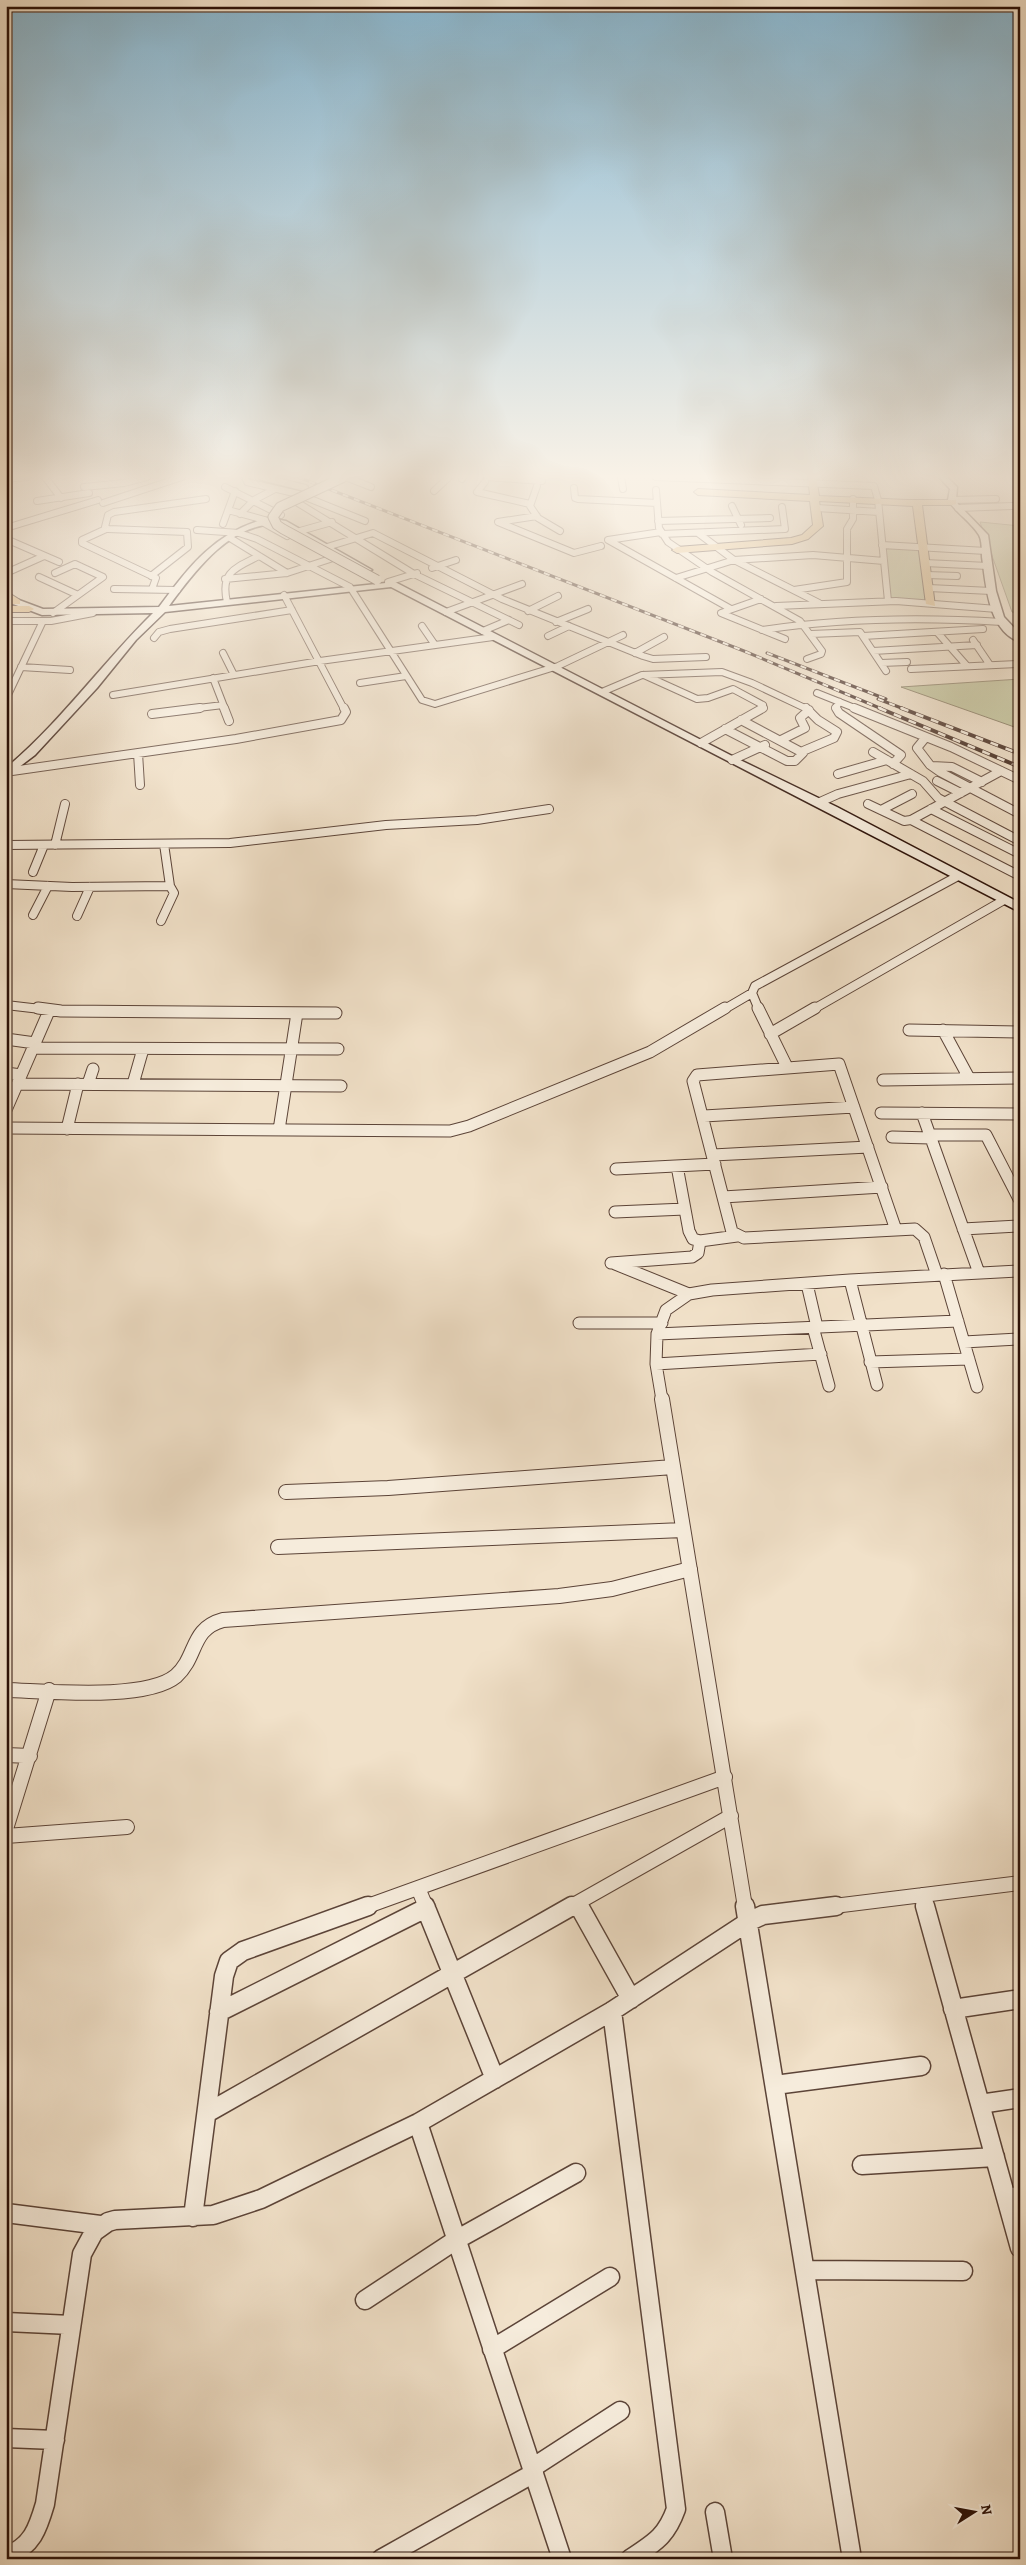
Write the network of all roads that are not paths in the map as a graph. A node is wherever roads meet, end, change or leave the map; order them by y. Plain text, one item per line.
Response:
1 (74, 597) edge
2 (172, 597) edge
3 (226, 597) edge
4 (270, 597) edge
5 (285, 597) edge
6 (356, 597) edge
7 (414, 597) edge
8 (463, 597) edge
9 (489, 597) edge
10 (497, 597) edge
11 (557, 597) edge
12 (709, 597) edge
13 (756, 597) edge
14 (806, 597) edge
15 (888, 597) edge
16 (930, 597) edge
17 (993, 597) edge
18 (762, 600) junction
19 (11, 601) edge
20 (888, 601) junction
21 (227, 602) junction
22 (474, 602) junction
23 (919, 603) junction
24 (820, 604) junction
25 (931, 604) junction
26 (774, 606) junction
27 (520, 608) junction
28 (6, 609) edge
29 (29, 609) junction
30 (588, 609) dead end
31 (731, 609) junction
32 (997, 609) junction
33 (162, 610) junction
34 (292, 610) junction
35 (528, 611) junction
36 (446, 612) junction
37 (53, 613) junction
38 (93, 613) junction
39 (499, 615) junction
40 (932, 617) junction
41 (509, 620) junction
42 (6, 621) edge
43 (43, 621) junction
44 (556, 622) junction
45 (1002, 622) junction
46 (802, 623) junction
47 (518, 625) dead end
48 (422, 626) dead end
49 (569, 626) junction
50 (984, 629) dead end
51 (762, 630) junction
52 (966, 630) junction
53 (483, 631) junction
54 (947, 631) junction
55 (937, 632) junction
56 (811, 634) junction
57 (623, 635) dead end
58 (494, 636) junction
59 (548, 636) dead end
60 (863, 636) junction
61 (664, 637) dead end
62 (154, 638) dead end
63 (785, 639) dead end
64 (1020, 639) edge
65 (611, 642) junction
66 (435, 645) junction
67 (976, 646) junction
68 (950, 647) junction
69 (390, 651) junction
70 (873, 651) junction
71 (635, 652) junction
72 (224, 653) dead end
73 (706, 657) dead end
74 (807, 659) dead end
75 (320, 661) junction
76 (907, 662) dead end
77 (881, 664) junction
78 (1017, 664) dead end
79 (990, 665) junction
80 (966, 666) junction
81 (21, 667) junction
82 (553, 668) junction
83 (911, 669) dead end
84 (70, 670) dead end
85 (886, 670) dead end
86 (234, 675) junction
87 (642, 675) junction
88 (406, 676) junction
89 (213, 678) junction
90 (360, 683) dead end
91 (602, 692) junction
92 (817, 693) dead end
93 (113, 695) dead end
94 (6, 699) edge
95 (840, 702) junction
96 (223, 705) junction
97 (810, 710) junction
98 (152, 714) dead end
99 (741, 720) junction
100 (229, 721) dead end
101 (725, 729) junction
102 (926, 737) junction
103 (779, 739) junction
104 (700, 743) junction
105 (760, 747) junction
106 (803, 751) junction
107 (873, 752) dead end
108 (138, 753) junction
109 (732, 760) junction
110 (890, 762) junction
111 (932, 766) junction
112 (1001, 772) junction
113 (9, 773) edge
114 (838, 774) dead end
115 (911, 774) junction
116 (1020, 780) edge
117 (937, 782) dead end
118 (982, 782) junction
119 (140, 786) dead end
120 (970, 788) junction
121 (961, 793) junction
122 (912, 794) dead end
123 (820, 802) junction
124 (944, 802) junction
125 (65, 804) dead end
126 (868, 804) dead end
127 (549, 809) dead end
128 (931, 809) junction
129 (881, 810) junction
130 (1020, 814) edge
131 (911, 820) junction
132 (1020, 841) edge
133 (164, 844) junction
134 (6, 845) edge
135 (44, 845) junction
136 (55, 845) junction
137 (1020, 854) edge
138 (33, 872) dead end
139 (958, 876) junction
140 (1020, 876) edge
141 (7, 885) edge
142 (48, 886) junction
143 (170, 886) junction
144 (90, 887) junction
145 (1004, 900) junction
146 (1020, 908) edge
147 (33, 915) dead end
148 (77, 916) dead end
149 (161, 921) dead end
150 (752, 993) junction
151 (309, 1001) dead end
152 (6, 1005) edge
153 (49, 1011) junction
154 (302, 1013) junction
155 (336, 1013) dead end
156 (909, 1030) dead end
157 (943, 1030) junction
158 (1020, 1032) edge
159 (772, 1037) junction
160 (6, 1039) edge
161 (34, 1045) junction
162 (143, 1049) junction
163 (291, 1050) junction
164 (338, 1050) dead end
165 (786, 1064) junction
166 (93, 1069) dead end
167 (6, 1073) edge
168 (969, 1078) junction
169 (1020, 1078) edge
170 (19, 1080) junction
171 (883, 1080) dead end
172 (83, 1084) junction
173 (133, 1084) junction
174 (286, 1084) junction
175 (341, 1086) dead end
176 (854, 1108) junction
177 (6, 1110) edge
178 (881, 1112) dead end
179 (922, 1113) junction
180 (1020, 1114) edge
181 (704, 1116) junction
182 (6, 1128) edge
183 (67, 1129) junction
184 (279, 1130) junction
185 (892, 1137) dead end
186 (930, 1137) junction
187 (868, 1147) junction
188 (714, 1160) junction
189 (677, 1166) junction
190 (616, 1169) dead end
191 (882, 1187) junction
192 (723, 1196) junction
193 (1019, 1199) edge
194 (685, 1209) junction
195 (615, 1212) dead end
196 (1020, 1226) edge
197 (896, 1230) junction
198 (963, 1230) junction
199 (736, 1236) junction
200 (700, 1241) junction
201 (1020, 1271) edge
202 (979, 1273) junction
203 (941, 1274) junction
204 (850, 1280) junction
205 (806, 1284) junction
206 (689, 1294) junction
207 (958, 1321) junction
208 (580, 1323) dead end
209 (860, 1324) junction
210 (815, 1327) junction
211 (659, 1328) junction
212 (1020, 1339) edge
213 (964, 1342) junction
214 (821, 1354) junction
215 (969, 1359) junction
216 (870, 1362) junction
217 (656, 1364) junction
218 (877, 1385) dead end
219 (830, 1386) dead end
220 (977, 1388) dead end
221 (673, 1467) junction
222 (286, 1492) dead end
223 (683, 1530) junction
224 (278, 1547) dead end
225 (690, 1569) junction
226 (6, 1690) edge
227 (49, 1690) junction
228 (6, 1755) edge
229 (30, 1756) junction
230 (725, 1777) junction
231 (731, 1816) junction
232 (127, 1826) dead end
233 (6, 1829) edge
234 (6, 1836) edge
235 (1020, 1883) edge
236 (418, 1888) junction
237 (922, 1895) junction
238 (578, 1903) junction
239 (426, 1908) junction
240 (748, 1922) junction
241 (453, 1974) junction
242 (631, 1999) junction
243 (1020, 1999) edge
244 (953, 2009) junction
245 (612, 2011) junction
246 (220, 2012) junction
247 (921, 2066) dead end
248 (495, 2078) junction
249 (775, 2085) junction
250 (1020, 2098) edge
251 (980, 2104) junction
252 (207, 2113) junction
253 (418, 2123) junction
254 (995, 2158) junction
255 (862, 2165) dead end
256 (576, 2173) dead end
257 (1013, 2197) edge
258 (6, 2213) edge
259 (193, 2217) junction
260 (100, 2225) junction
261 (456, 2240) junction
262 (1020, 2248) edge
263 (805, 2270) junction
264 (963, 2271) dead end
265 (610, 2277) dead end
266 (365, 2300) dead end
267 (6, 2322) edge
268 (71, 2325) junction
269 (492, 2349) junction
270 (620, 2412) dead end
271 (6, 2438) edge
272 (55, 2440) junction
273 (533, 2470) junction
274 (715, 2512) dead end
275 (6, 2556) edge
276 (381, 2559) edge
277 (562, 2559) edge
278 (630, 2559) edge
279 (723, 2559) edge
280 (852, 2559) edge

1 - 37 street
2 - 33 main road
3 - 21 street
4 - 21 main road
5 - 34 street
6 - 69 street
7 - 36 main road
8 - 22 street
9 - 22 street
10 - 27 street
11 - 35 street
12 - 31 street
13 - 18 street
14 - 24 street
15 - 20 street
16 - 25 main road
17 - 32 main road
18 - 26 street
18 - 31 street
19 - 29 main road
20 - 23 street
20 - 24 street
21 - 33 main road
22 - 36 street
22 - 39 street
23 - 25 street
23 - 40 street
24 - 26 street
25 - 32 street
26 - 46 street
27 - 35 street
27 - 39 street
28 - 29 main road
29 - 37 main road
30 - 44 street
31 - 51 street
32 - 45 main road
33 - 38 main road
33 - 113 main road
34 - 62 street
34 - 75 street
35 - 44 street
36 - 53 main road
37 - 38 main road
38 - 43 street
39 - 41 street
40 - 45 street
40 - 46 street
40 - 54 street
41 - 47 street
41 - 53 street
42 - 43 street
43 - 81 street
44 - 49 street
45 - 64 main road
46 - 51 street
46 - 56 street
48 - 66 street
49 - 59 street
49 - 65 street
50 - 52 street
51 - 63 street
52 - 54 street
52 - 67 street
53 - 58 main road
54 - 55 street
55 - 60 street
55 - 68 street
56 - 60 street
56 - 74 street
57 - 65 street
58 - 66 street
58 - 82 main road
60 - 70 street
61 - 71 street
65 - 71 street
65 - 82 street
66 - 69 street
67 - 68 street
67 - 79 street
68 - 70 street
68 - 80 street
69 - 75 street
69 - 88 street
70 - 77 street
71 - 73 street
72 - 86 street
75 - 86 street
75 - 108 street
76 - 77 street
77 - 85 street
78 - 79 street
79 - 80 street
80 - 83 street
81 - 84 street
81 - 94 street
82 - 88 street
82 - 91 main road
86 - 89 street
87 - 91 street
87 - 97 street
87 - 99 street
88 - 90 street
89 - 93 street
89 - 96 street
91 - 104 main road
92 - 95 street
95 - 102 street
95 - 110 street
96 - 98 street
96 - 100 street
97 - 103 street
97 - 106 street
99 - 101 street
99 - 103 street
101 - 104 street
101 - 105 street
102 - 111 street
102 - 112 street
103 - 105 street
103 - 106 street
104 - 109 main road
105 - 106 street
105 - 109 street
107 - 110 street
108 - 113 street
108 - 119 street
109 - 123 main road
110 - 114 street
110 - 115 street
111 - 118 street
111 - 120 street
112 - 116 street
112 - 118 street
115 - 123 street
115 - 124 street
117 - 121 street
118 - 120 street
120 - 121 street
120 - 130 street
121 - 124 street
122 - 129 street
123 - 139 main road
124 - 128 street
124 - 132 street
125 - 136 street
126 - 129 street
127 - 133 street
128 - 131 street
128 - 137 street
129 - 131 street
131 - 140 street
133 - 136 street
133 - 143 street
134 - 135 street
135 - 136 street
135 - 138 street
139 - 145 main road
139 - 150 street
141 - 142 street
142 - 144 street
142 - 147 street
143 - 144 street
143 - 149 street
144 - 148 street
145 - 146 main road
145 - 159 street
150 - 159 street
150 - 184 street
151 - 154 street
152 - 153 street
153 - 154 street
153 - 161 street
154 - 155 street
154 - 163 street
156 - 157 street
157 - 158 street
157 - 168 street
159 - 165 street
160 - 161 street
161 - 162 street
161 - 170 street
162 - 163 street
162 - 173 street
163 - 164 street
163 - 174 street
165 - 176 street
165 - 181 street
166 - 172 street
167 - 170 street
168 - 169 street
168 - 171 street
170 - 172 street
170 - 177 street
172 - 173 street
172 - 183 street
173 - 174 street
174 - 175 street
174 - 184 street
176 - 181 street
176 - 187 street
178 - 179 street
179 - 180 street
179 - 186 street
181 - 188 street
182 - 183 street
183 - 184 street
185 - 186 street
186 - 193 street
186 - 198 street
187 - 188 street
187 - 191 street
188 - 189 street
188 - 192 street
189 - 190 street
189 - 194 street
191 - 192 street
191 - 197 street
192 - 199 street
194 - 195 street
194 - 200 street
196 - 198 street
197 - 199 street
197 - 203 street
198 - 202 street
199 - 200 street
200 - 206 street
201 - 202 street
202 - 203 street
203 - 204 street
203 - 207 street
204 - 205 street
204 - 209 street
205 - 206 street
205 - 210 street
206 - 211 street
207 - 209 street
207 - 213 street
208 - 211 street
209 - 210 street
209 - 216 street
210 - 211 street
210 - 214 street
211 - 217 street
212 - 213 street
213 - 215 street
214 - 217 street
214 - 219 street
215 - 216 street
215 - 220 street
216 - 218 street
217 - 221 street
221 - 222 street
221 - 223 street
223 - 224 street
223 - 225 street
225 - 227 street
225 - 230 street
226 - 227 street
227 - 229 street
228 - 229 street
229 - 233 street
230 - 231 street
230 - 236 street
231 - 238 street
231 - 240 street
232 - 234 street
235 - 237 street
236 - 239 street
236 - 246 street
237 - 240 street
237 - 244 street
238 - 241 street
238 - 242 street
239 - 241 street
239 - 246 street
240 - 242 street
240 - 249 street
241 - 248 street
241 - 252 street
242 - 245 street
243 - 244 street
244 - 251 street
245 - 248 street
245 - 278 street
246 - 252 street
247 - 249 street
248 - 253 street
249 - 263 street
250 - 251 street
251 - 254 street
252 - 259 street
253 - 259 street
253 - 261 street
254 - 255 street
254 - 257 street
256 - 261 street
257 - 262 street
258 - 260 street
259 - 260 street
260 - 268 street
261 - 266 street
261 - 269 street
263 - 264 street
263 - 280 street
265 - 269 street
267 - 268 street
268 - 272 street
269 - 273 street
270 - 273 street
271 - 272 street
272 - 275 street
273 - 276 street
273 - 277 street
274 - 279 street

